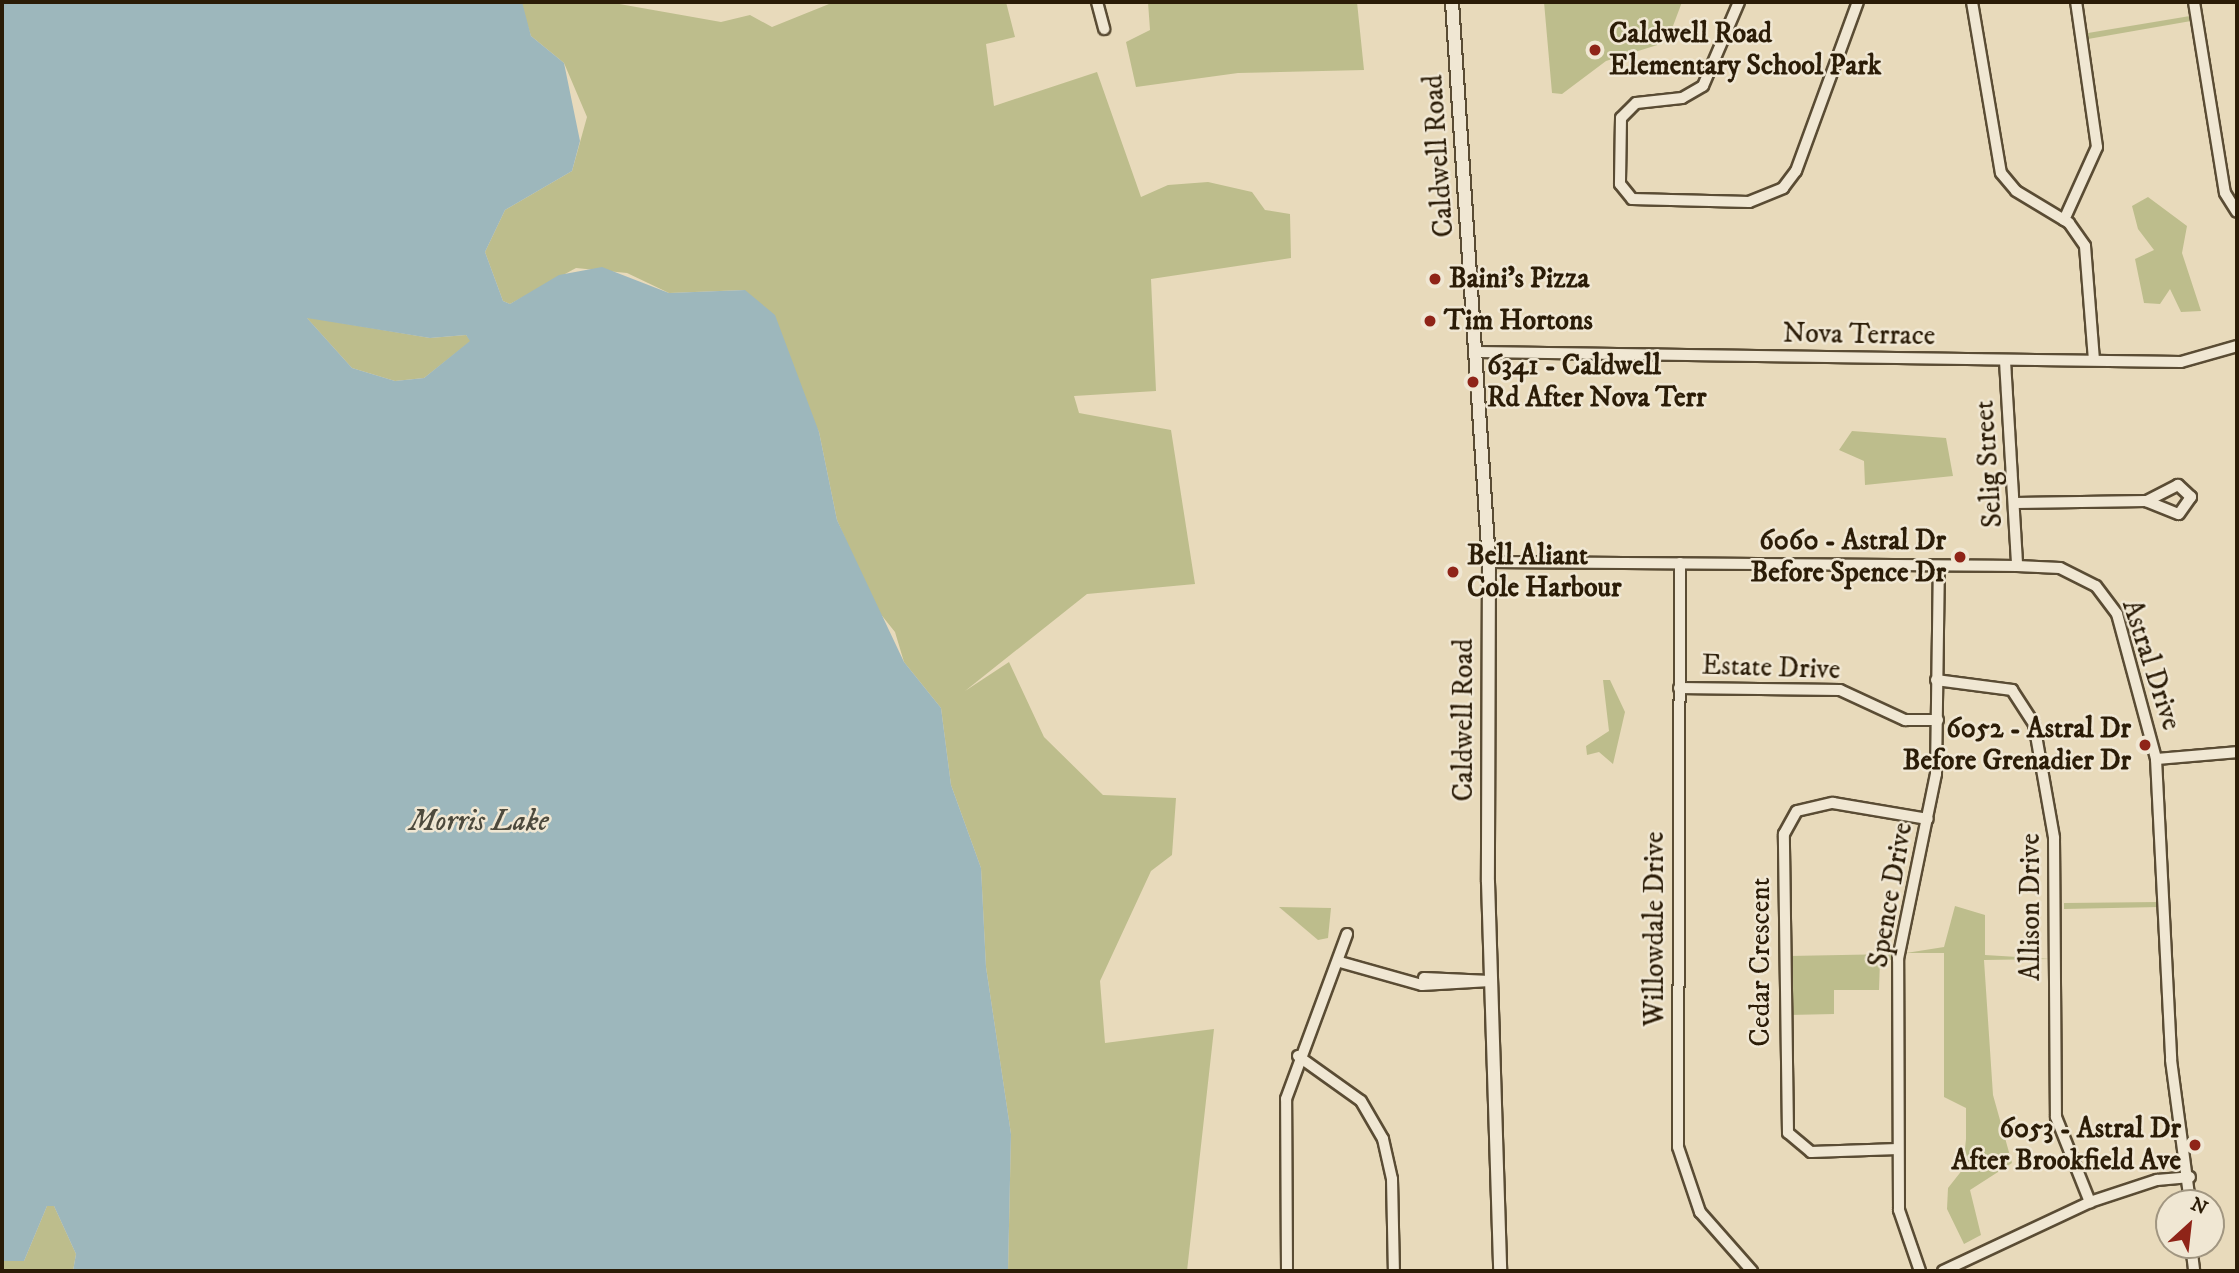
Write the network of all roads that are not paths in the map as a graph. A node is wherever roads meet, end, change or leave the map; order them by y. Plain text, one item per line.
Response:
1 (1097, 2) edge
2 (1452, 2) edge
3 (1739, 2) edge
4 (1858, 2) edge
5 (1972, 2) edge
6 (2076, 2) edge
7 (2194, 2) edge
8 (1104, 29) dead end
9 (2237, 212) edge
10 (2064, 220) junction
11 (2237, 346) edge
12 (1478, 352) junction
13 (2094, 360) junction
14 (2005, 361) junction
15 (2146, 501) dead end
16 (2017, 503) junction
17 (1489, 562) junction
18 (1680, 563) junction
19 (1939, 566) junction
20 (2017, 566) junction
21 (1936, 680) junction
22 (1679, 688) junction
23 (1938, 720) junction
24 (2237, 752) edge
25 (2156, 759) junction
26 (1928, 819) junction
27 (1347, 934) dead end
28 (1340, 962) junction
29 (1490, 981) junction
30 (1298, 1056) junction
31 (1898, 1149) junction
32 (2190, 1177) junction
33 (2190, 1189) edge
34 (2090, 1202) junction
35 (1287, 1271) edge
36 (1394, 1271) edge
37 (1500, 1271) edge
38 (1752, 1271) edge
39 (1920, 1271) edge
40 (1943, 1271) edge

1 - 8 street
2 - 12 street, Caldwell Road
3 - 4 street
5 - 10 street
6 - 10 street
7 - 9 street
10 - 13 street
11 - 13 street, Nova Terrace
12 - 14 street, Nova Terrace
12 - 17 street, Caldwell Road
13 - 14 street, Nova Terrace
14 - 16 street, Selig Street
15 - 16 street
16 - 20 street, Selig Street
17 - 18 street, Astral Drive
17 - 29 street, Caldwell Road
18 - 19 street, Astral Drive
18 - 22 street, Willowdale Drive
19 - 20 street, Astral Drive
19 - 21 street, Spence Drive
20 - 25 street, Astral Drive
21 - 23 street, Spence Drive
21 - 34 street, Allison Drive
22 - 23 street, Estate Drive
22 - 38 street, Willowdale Drive
23 - 26 street, Spence Drive
24 - 25 street
25 - 32 street, Astral Drive
26 - 31 street, Spence Drive
26 - 31 street, Cedar Crescent
27 - 28 street
28 - 29 street
28 - 30 street
29 - 37 street, Caldwell Road
30 - 35 street
30 - 36 street
31 - 39 street, Spence Drive
32 - 33 street, Astral Drive
32 - 34 street
34 - 40 street

